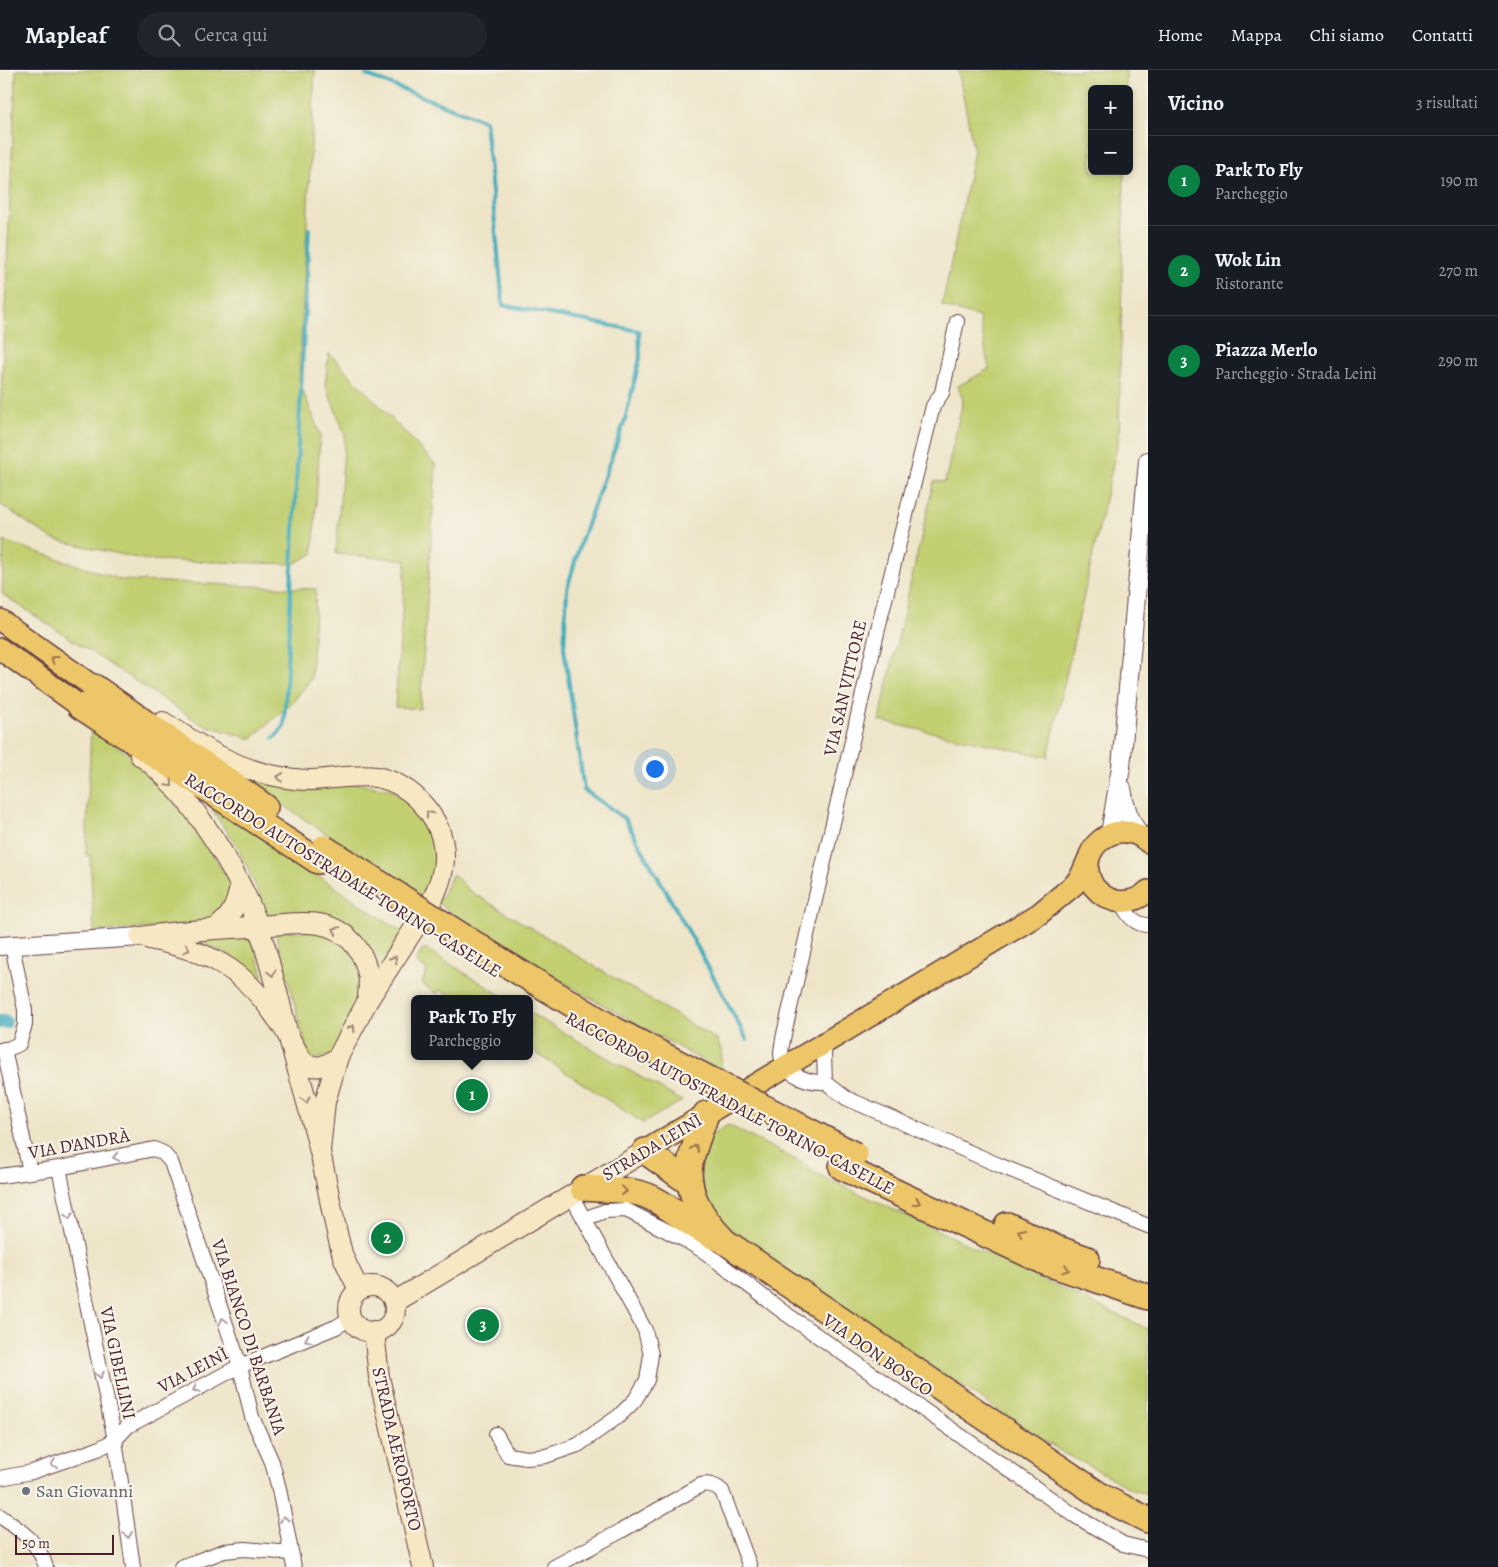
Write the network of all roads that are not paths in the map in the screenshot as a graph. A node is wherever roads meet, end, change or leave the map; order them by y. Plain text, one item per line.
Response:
1 (957, 321) dead end
2 (1148, 461) edge
3 (0, 620) edge
4 (0, 649) edge
5 (87, 697) junction
6 (1121, 767) junction
7 (1110, 834) junction
8 (1144, 839) edge
9 (1088, 860) junction
10 (240, 887) junction
11 (1148, 891) edge
12 (1112, 899) junction
13 (1039, 914) junction
14 (1148, 924) edge
15 (258, 926) junction
16 (215, 929) junction
17 (140, 937) junction
18 (6, 946) edge
19 (368, 1000) junction
20 (289, 1036) junction
21 (827, 1041) junction
22 (2, 1049) edge
23 (338, 1057) junction
24 (785, 1066) junction
25 (825, 1082) junction
26 (706, 1114) junction
27 (320, 1151) junction
28 (644, 1152) junction
29 (164, 1153) joint
30 (848, 1161) junction
31 (59, 1168) junction
32 (30, 1172) junction
33 (0, 1176) edge
34 (690, 1183) junction
35 (577, 1192) junction
36 (662, 1204) junction
37 (584, 1219) junction
38 (1148, 1226) edge
39 (724, 1241) junction
40 (1101, 1281) junction
41 (1148, 1282) edge
42 (360, 1290) junction
43 (1148, 1297) edge
44 (394, 1302) junction
45 (1148, 1305) edge
46 (351, 1318) junction
47 (374, 1331) junction
48 (240, 1366) junction
49 (496, 1434) dead end
50 (115, 1440) junction
51 (0, 1478) edge
52 (0, 1516) edge
53 (1148, 1520) edge
54 (1148, 1550) edge
55 (292, 1560) edge
56 (46, 1567) edge
57 (132, 1567) edge
58 (181, 1567) edge
59 (424, 1567) edge
60 (554, 1567) edge
61 (750, 1567) edge

1 - 24 street, VIA SAN VITTORE
2 - 6 street
5 -> 3 main road
4 - 5 main road
5 -> 10 main road
19 -> 5 main road
5 - 30 highway, RACCORDO AUTOSTRADALE TORINO-CASELLE
6 - 7 street
6 - 8 street
7 - 8 main road
7 - 9 main road, STRADA LEINÌ
9 - 12 main road
9 - 13 main road, STRADA LEINÌ
10 - 15 main road
10 - 16 main road
11 - 12 main road, STRADA LEINÌ
12 - 13 main road, STRADA LEINÌ
12 - 14 street
13 - 21 main road, STRADA LEINÌ
15 - 16 main road
19 -> 15 main road
15 -> 20 main road
16 - 17 main road
17 - 18 street
17 -> 20 main road
18 - 22 street
23 -> 19 main road
20 - 23 main road
20 -> 27 main road
21 - 24 main road, STRADA LEINÌ
21 - 25 street
22 - 32 street
23 - 27 main road
24 - 25 street
24 - 26 main road, STRADA LEINÌ
25 - 38 street
26 - 28 main road, STRADA LEINÌ
34 -> 26 highway
27 - 42 main road
28 - 34 highway
28 - 35 main road, STRADA LEINÌ
28 - 36 highway
29 -> 31 street, VIA D'ANDRÀ
48 -> 29 street, VIA BIANCO DI BARBANIA
30 -> 40 highway, RACCORDO AUTOSTRADALE TORINO-CASELLE
41 -> 30 highway, RACCORDO AUTOSTRADALE TORINO-CASELLE
31 - 32 street, VIA D'ANDRÀ
31 -> 50 street, VIA GIBELLINI
32 - 33 street, VIA D'ANDRÀ
34 - 39 highway
35 -> 36 highway
35 - 37 street
35 - 44 main road, STRADA LEINÌ
36 - 39 highway
37 - 49 street
37 - 54 street, VIA DON BOSCO
39 - 53 highway
40 - 43 highway, RACCORDO AUTOSTRADALE TORINO-CASELLE
40 - 45 highway
42 - 44 main road
42 - 46 main road
44 - 47 main road
46 - 47 main road
46 -> 48 street, VIA LEINÌ
47 - 59 main road, STRADA AEROPORTO
48 -> 50 street, VIA LEINÌ
55 -> 48 street, VIA BIANCO DI BARBANIA
50 -> 51 street, VIA LEINÌ
50 -> 57 street, VIA GIBELLINI
52 - 56 street
55 - 58 street
60 - 61 street

